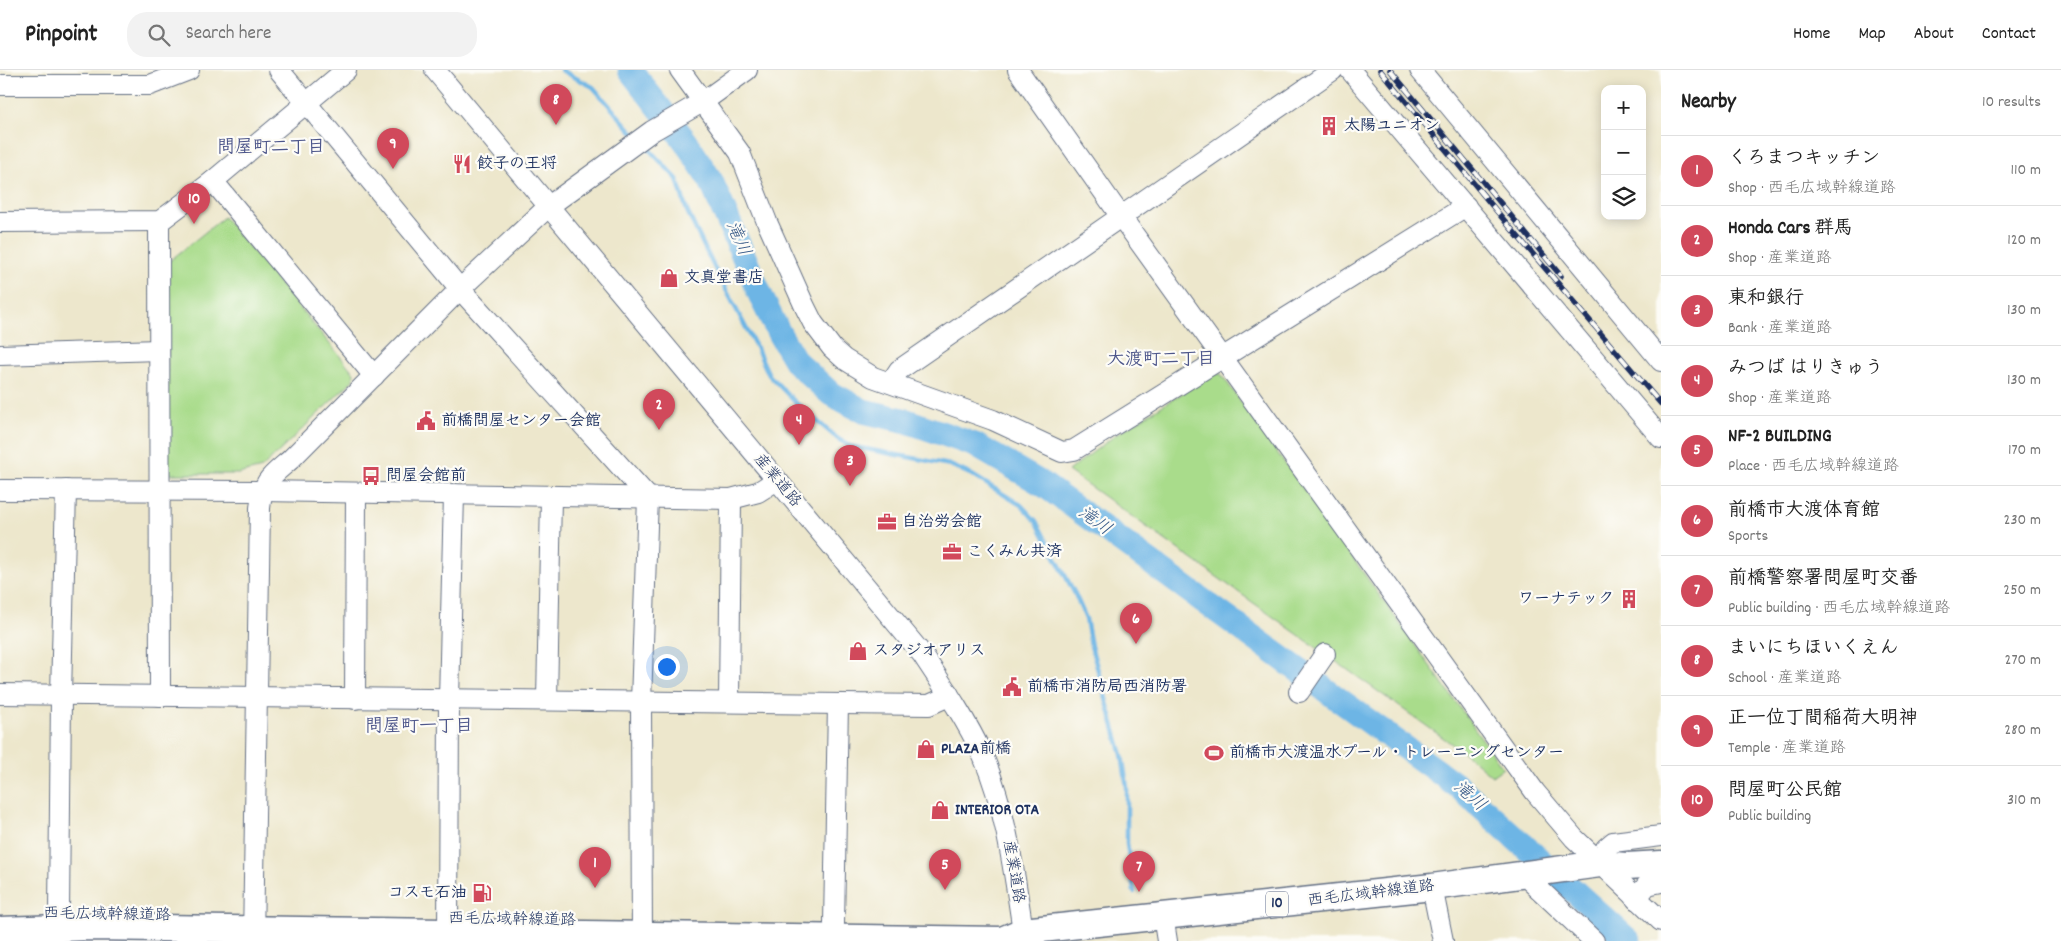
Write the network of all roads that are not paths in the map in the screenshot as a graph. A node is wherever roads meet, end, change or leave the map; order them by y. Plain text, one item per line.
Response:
1 (189, 70) edge
2 (279, 70) edge
3 (346, 70) edge
4 (435, 70) edge
5 (680, 70) edge
6 (747, 70) edge
7 (1018, 70) edge
8 (1333, 70) edge
9 (1350, 70) edge
10 (1420, 70) edge
11 (0, 85) edge
12 (307, 102) junction
13 (698, 104) junction
14 (213, 181) junction
15 (549, 206) junction
16 (1466, 206) junction
17 (1122, 218) junction
18 (160, 221) junction
19 (0, 222) edge
20 (460, 289) junction
21 (159, 350) junction
22 (0, 355) edge
23 (1223, 358) junction
24 (1661, 361) edge
25 (374, 376) junction
26 (891, 382) junction
27 (1661, 438) edge
28 (777, 480) junction
29 (0, 490) edge
30 (66, 490) junction
31 (262, 491) junction
32 (160, 492) junction
33 (356, 494) junction
34 (454, 494) junction
35 (550, 497) junction
36 (648, 497) junction
37 (731, 499) junction
38 (1325, 654) dead end
39 (1299, 692) dead end
40 (948, 693) junction
41 (0, 694) edge
42 (61, 695) junction
43 (160, 696) junction
44 (256, 698) junction
45 (355, 699) junction
46 (449, 700) junction
47 (547, 700) junction
48 (641, 702) junction
49 (729, 702) junction
50 (838, 704) junction
51 (1661, 836) edge
52 (1661, 851) edge
53 (1661, 864) edge
54 (1593, 865) junction
55 (1527, 874) junction
56 (1661, 882) edge
57 (1432, 887) junction
58 (1636, 899) junction
59 (0, 912) edge
60 (60, 914) junction
61 (1661, 921) edge
62 (834, 924) junction
63 (1165, 928) edge
64 (253, 929) edge
65 (0, 930) edge
66 (448, 931) edge
67 (642, 932) edge
68 (1024, 936) edge
69 (881, 939) edge
70 (1443, 941) edge
71 (1594, 941) edge

1 - 11 street
2 - 12 street
3 - 12 street
4 - 15 street, 産業道路
5 - 13 street
6 - 13 street
7 - 17 street
8 - 17 street
9 - 16 street
10 - 24 street
12 - 14 street
12 - 20 street
13 - 15 street
13 - 26 street
14 - 18 street
14 - 25 street
15 - 20 street
15 - 28 street, 産業道路
16 - 23 street
16 - 27 street
17 - 23 street
17 - 26 street
18 - 19 street
18 - 21 street
20 - 25 street
20 - 36 street
21 - 22 street
21 - 32 street
23 - 26 street
23 - 54 street
25 - 31 street
28 - 37 street
28 - 40 street, 産業道路
29 - 30 street
30 - 32 street
30 - 42 street
31 - 32 street
31 - 33 street
31 - 44 street
32 - 43 street
33 - 34 street
33 - 45 street
34 - 35 street
34 - 46 street
35 - 36 street
35 - 47 street
36 - 37 street
36 - 48 street
37 - 49 street
38 - 39 street
40 - 50 street
40 - 68 street, 産業道路
41 - 42 street
42 - 43 street
42 - 60 street
43 - 44 street
44 - 45 street
44 - 64 street
45 - 46 street
46 - 47 street
46 - 66 street
47 - 48 street
48 - 49 street
48 - 67 street
49 - 50 street
50 - 62 street
51 - 54 street
52 - 54 main road, 西毛広域幹線道路 / 10
53 - 54 main road, 西毛広域幹線道路 / 10
54 - 55 main road, 西毛広域幹線道路 / 10
54 - 58 street
55 - 57 main road, 西毛広域幹線道路 / 10
55 - 71 street
56 - 58 street
57 - 63 main road, 西毛広域幹線道路 / 10
57 - 70 street
58 - 61 street
59 - 60 main road, 西毛広域幹線道路
60 - 64 main road, 西毛広域幹線道路
62 - 67 main road, 西毛広域幹線道路
62 - 68 main road, 西毛広域幹線道路
63 - 68 main road, 西毛広域幹線道路 / 10
64 - 65 main road, 西毛広域幹線道路
64 - 66 main road, 西毛広域幹線道路
66 - 67 main road, 西毛広域幹線道路
67 - 69 main road, 西毛広域幹線道路
68 - 69 main road, 西毛広域幹線道路

